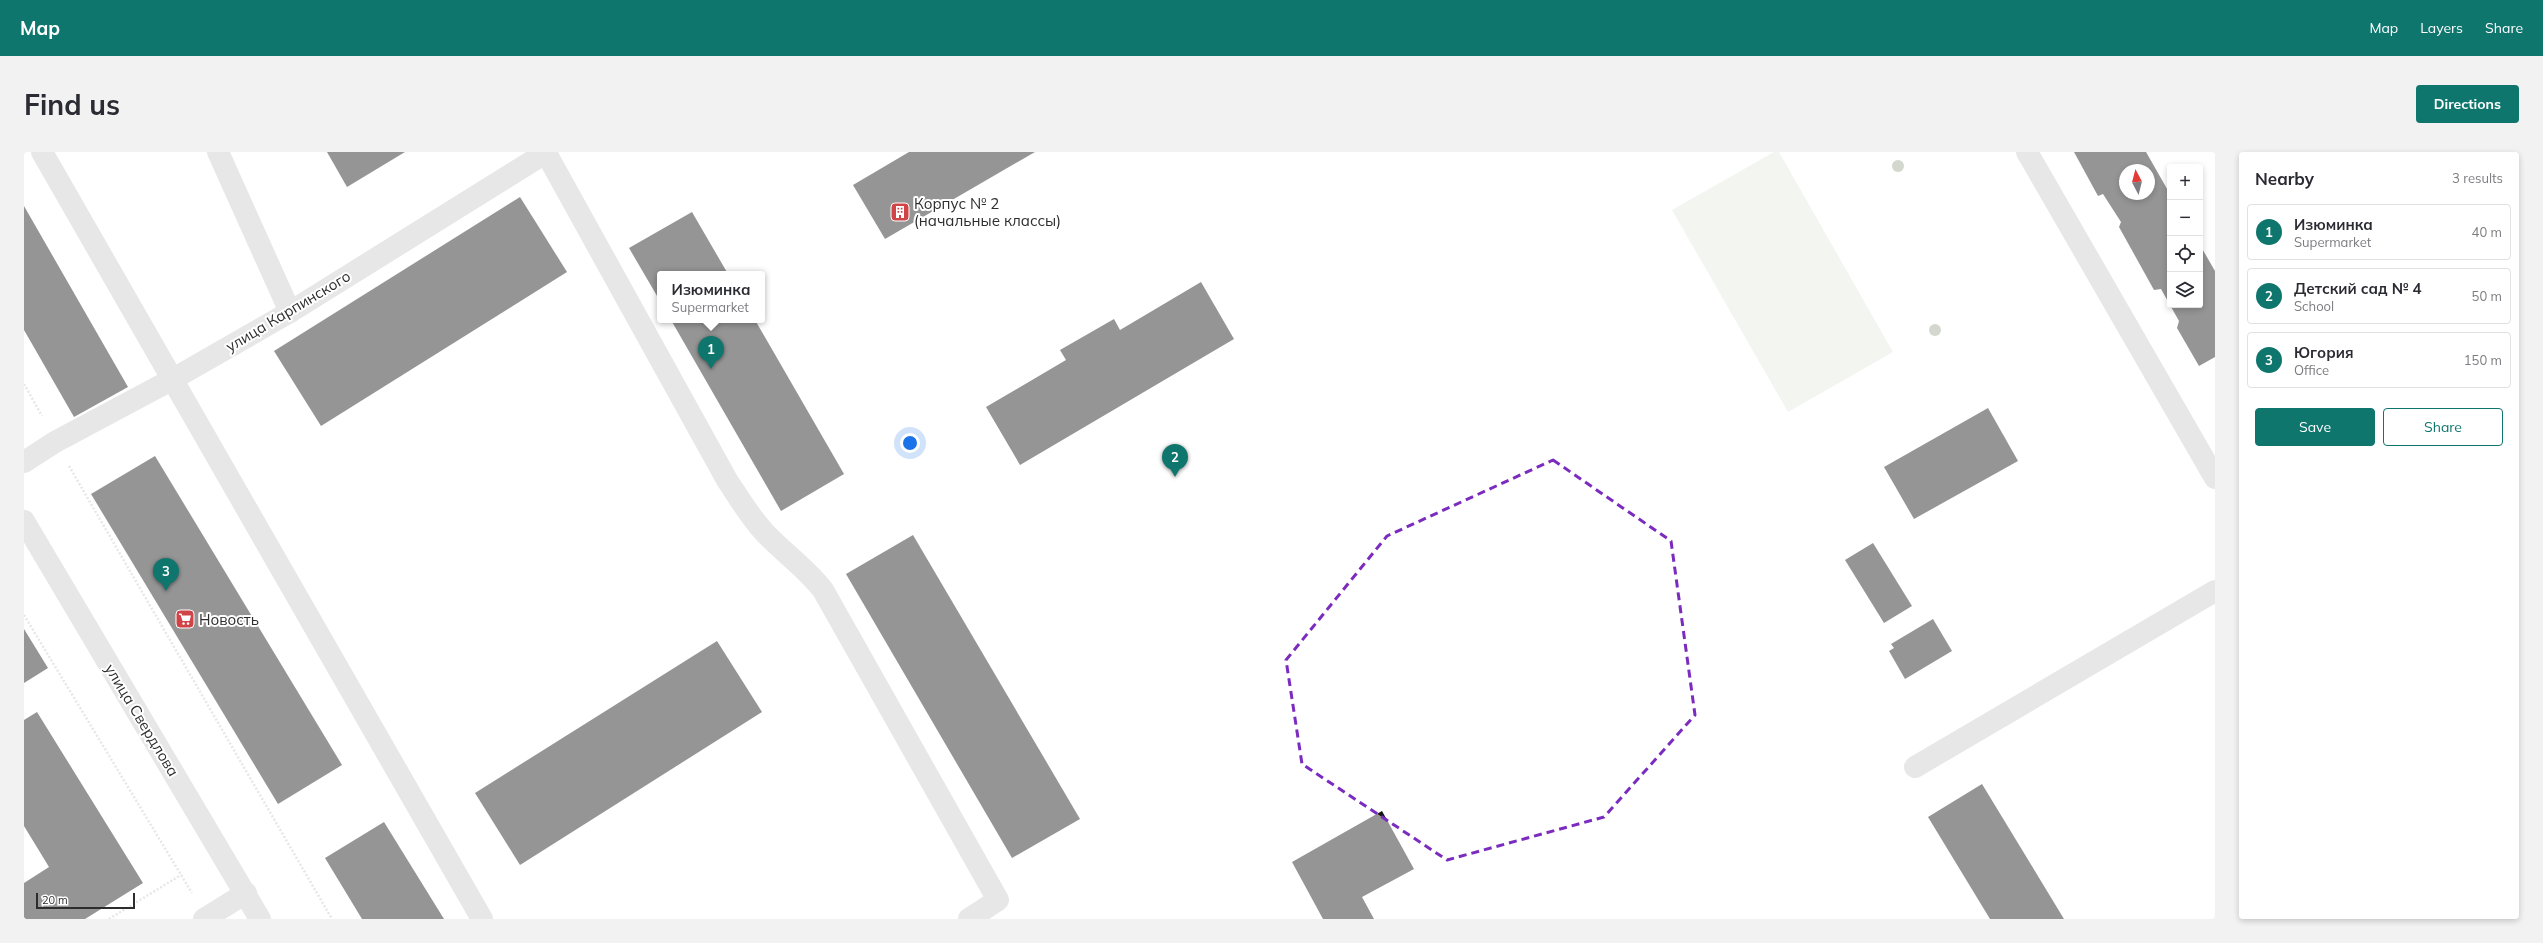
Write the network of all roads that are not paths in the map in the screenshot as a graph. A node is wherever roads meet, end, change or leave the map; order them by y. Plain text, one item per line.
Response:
1 (42, 152) edge
2 (218, 152) edge
3 (546, 152) edge
4 (2027, 152) edge
5 (290, 312) junction
6 (173, 379) junction
7 (24, 462) edge
8 (2215, 478) edge
9 (24, 521) edge
10 (2215, 591) edge
11 (1916, 766) dead end
12 (246, 894) junction
13 (205, 918) edge
14 (260, 919) edge
15 (482, 919) edge
16 (968, 919) edge

1 - 6 street
2 - 5 street
3 - 5 street, улица Карпинского
3 - 16 street
4 - 8 street
5 - 6 street, улица Карпинского
6 - 7 street, улица Карпинского
6 - 15 street
9 - 12 street, улица Свердлова
10 - 11 street
12 - 13 street
12 - 14 street, улица Свердлова

